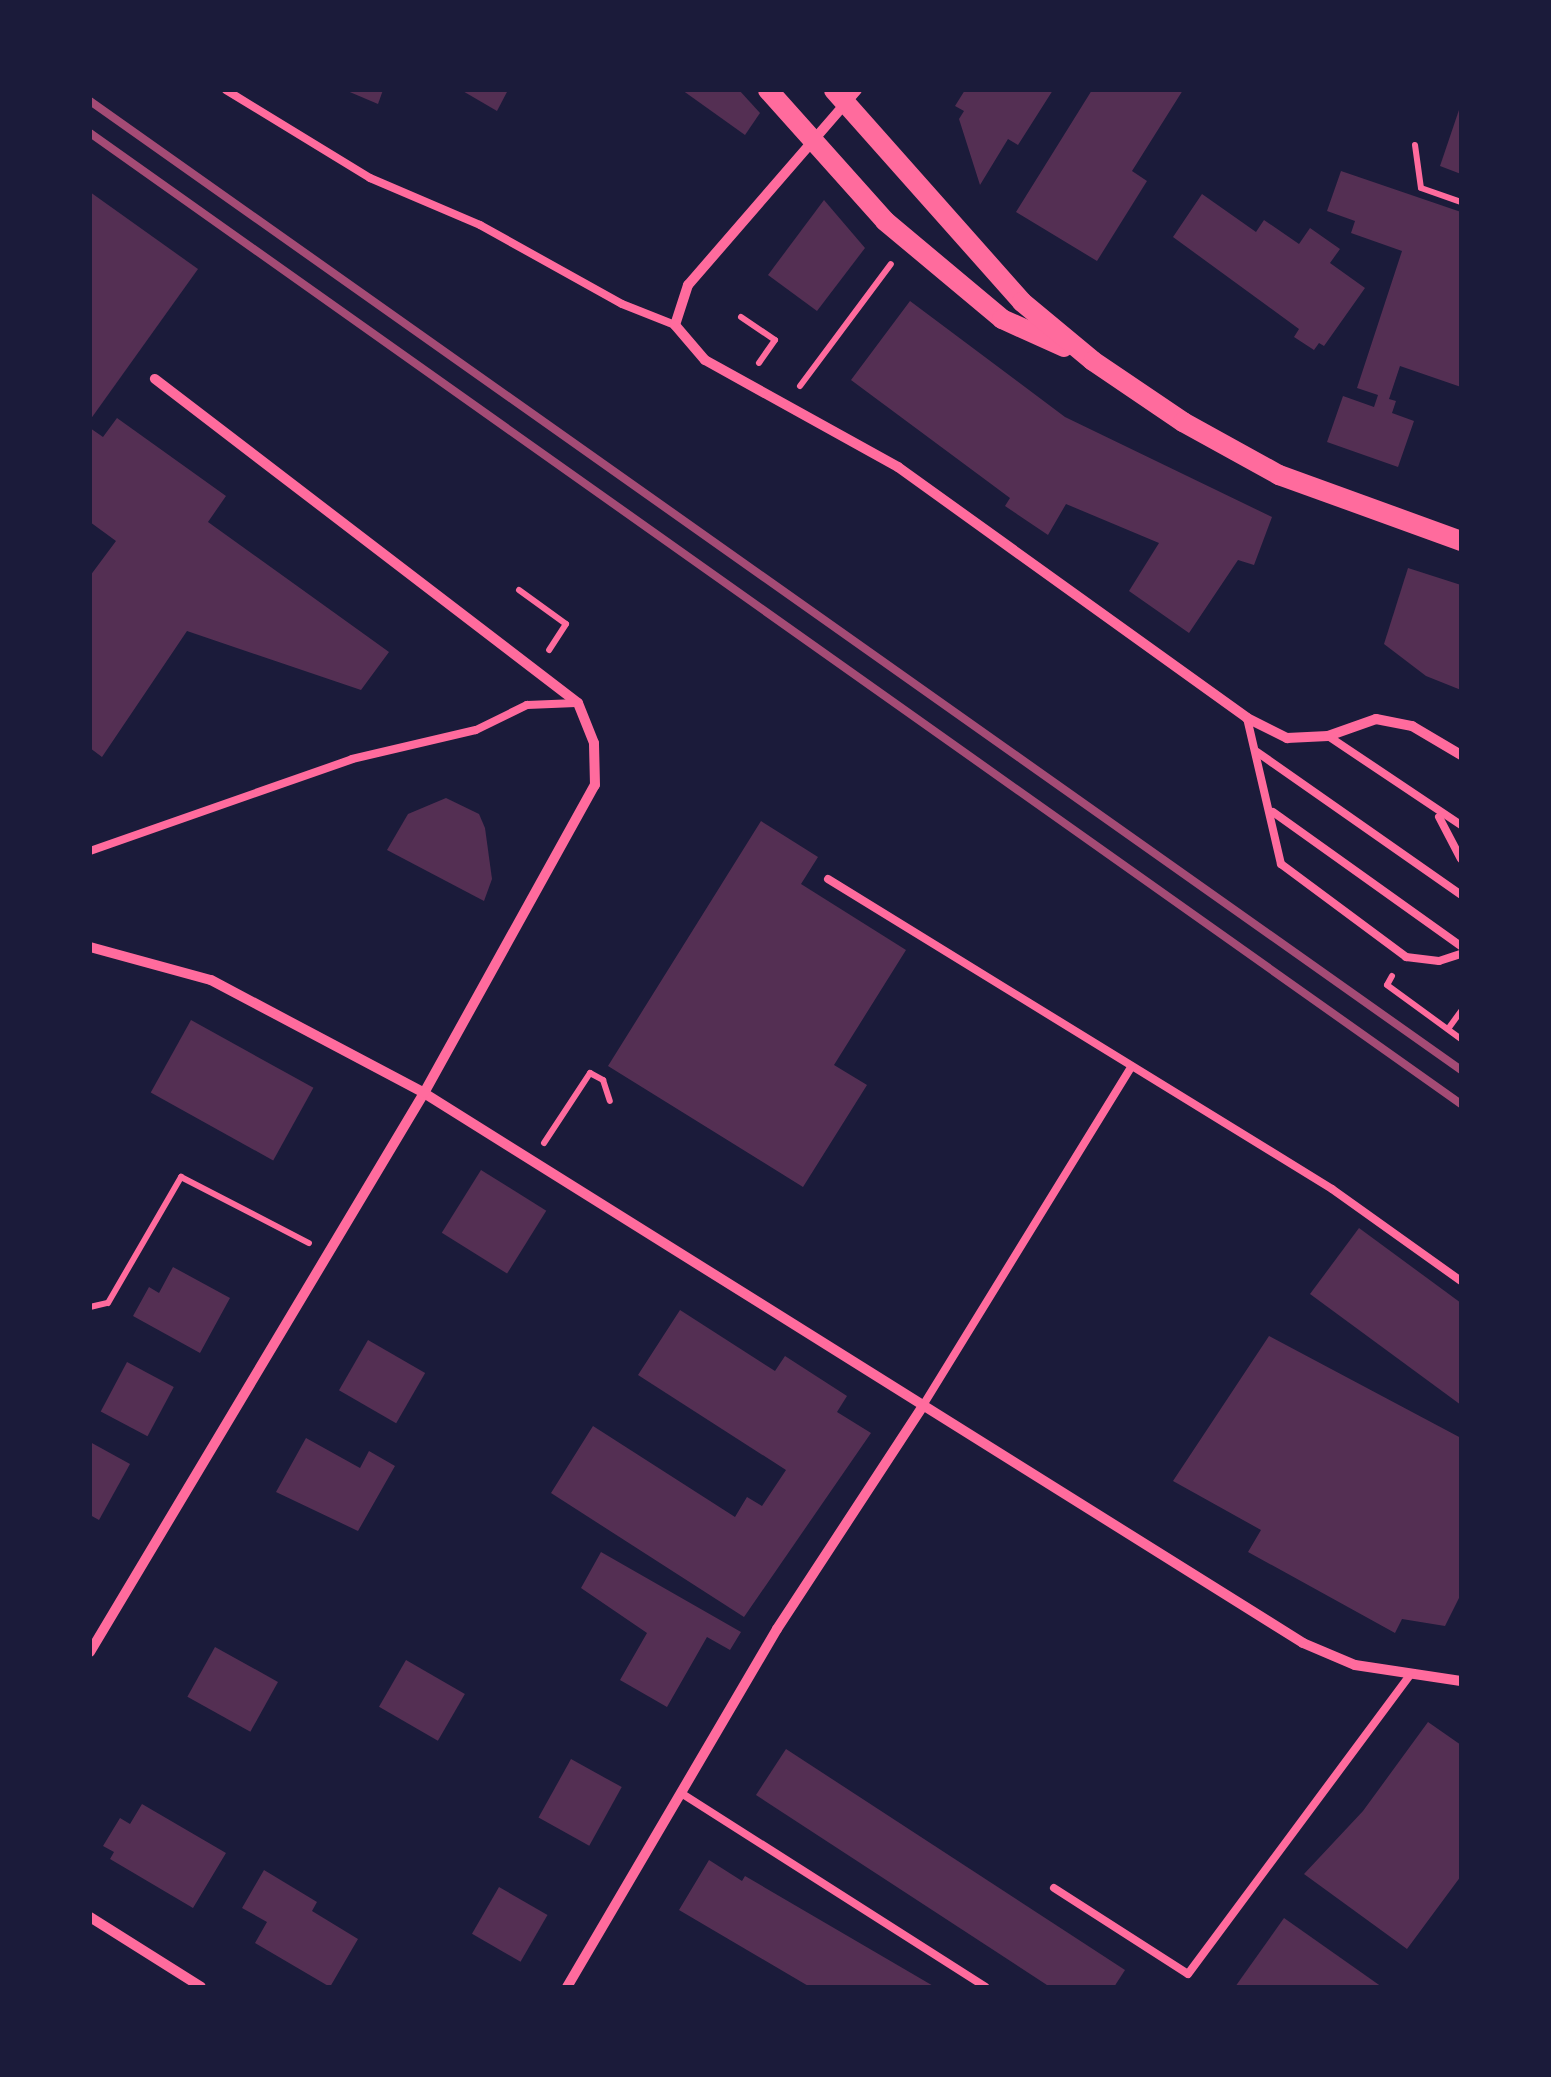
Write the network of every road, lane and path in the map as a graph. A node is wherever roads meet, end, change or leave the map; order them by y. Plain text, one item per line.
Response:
1 (226, 90) edge
2 (768, 90) edge
3 (845, 94) edge
4 (810, 140) junction
5 (1415, 145) dead end
6 (1461, 202) edge
7 (880, 216) junction
8 (741, 317) dead end
9 (675, 325) junction
10 (775, 340) dead end
11 (1093, 361) junction
12 (155, 378) dead end
13 (786, 404) junction
14 (1461, 541) edge
15 (519, 590) dead end
16 (538, 668) junction
17 (578, 703) junction
18 (1246, 718) junction
19 (1328, 736) junction
20 (1257, 752) junction
21 (1461, 756) edge
22 (1273, 812) junction
23 (1439, 816) junction
24 (1461, 825) edge
25 (90, 851) edge
26 (1461, 859) edge
27 (828, 878) dead end
28 (1461, 895) edge
29 (1461, 946) edge
30 (90, 947) edge
31 (1461, 954) edge
32 (1392, 976) dead end
33 (1461, 1011) edge
34 (1448, 1029) junction
35 (1461, 1039) edge
36 (1132, 1066) junction
37 (424, 1092) junction
38 (610, 1100) dead end
39 (533, 1161) junction
40 (328, 1253) junction
41 (1461, 1281) edge
42 (90, 1308) edge
43 (922, 1407) junction
44 (90, 1652) edge
45 (1409, 1676) junction
46 (1461, 1681) edge
47 (681, 1793) junction
48 (1054, 1888) dead end
49 (90, 1917) edge
50 (201, 1987) edge
51 (567, 1987) edge
52 (986, 1987) edge

1 - 9 lane
2 - 4 main road
3 - 4 street
3 - 11 main road
4 - 7 main road
4 - 9 street
5 - 6 path
7 - 11 main road
7 - 13 path
8 - 10 path
9 - 13 street
11 - 14 main road
12 - 16 street
13 - 18 street
15 - 16 path
16 - 17 street
17 - 25 lane
17 - 37 street
18 - 19 street
18 - 20 lane
19 - 21 street
19 - 23 lane
20 - 22 lane
20 - 28 lane
22 - 29 lane
22 - 31 lane
23 - 24 lane
23 - 26 lane
27 - 36 lane
30 - 37 street
32 - 34 path
33 - 34 path
34 - 35 path
36 - 41 lane
36 - 43 lane
37 - 39 street
37 - 40 street
38 - 39 path
39 - 43 street
40 - 42 path
40 - 44 street
43 - 45 street
43 - 47 street
45 - 46 street
45 - 48 lane
47 - 51 street
47 - 52 lane
49 - 50 street

